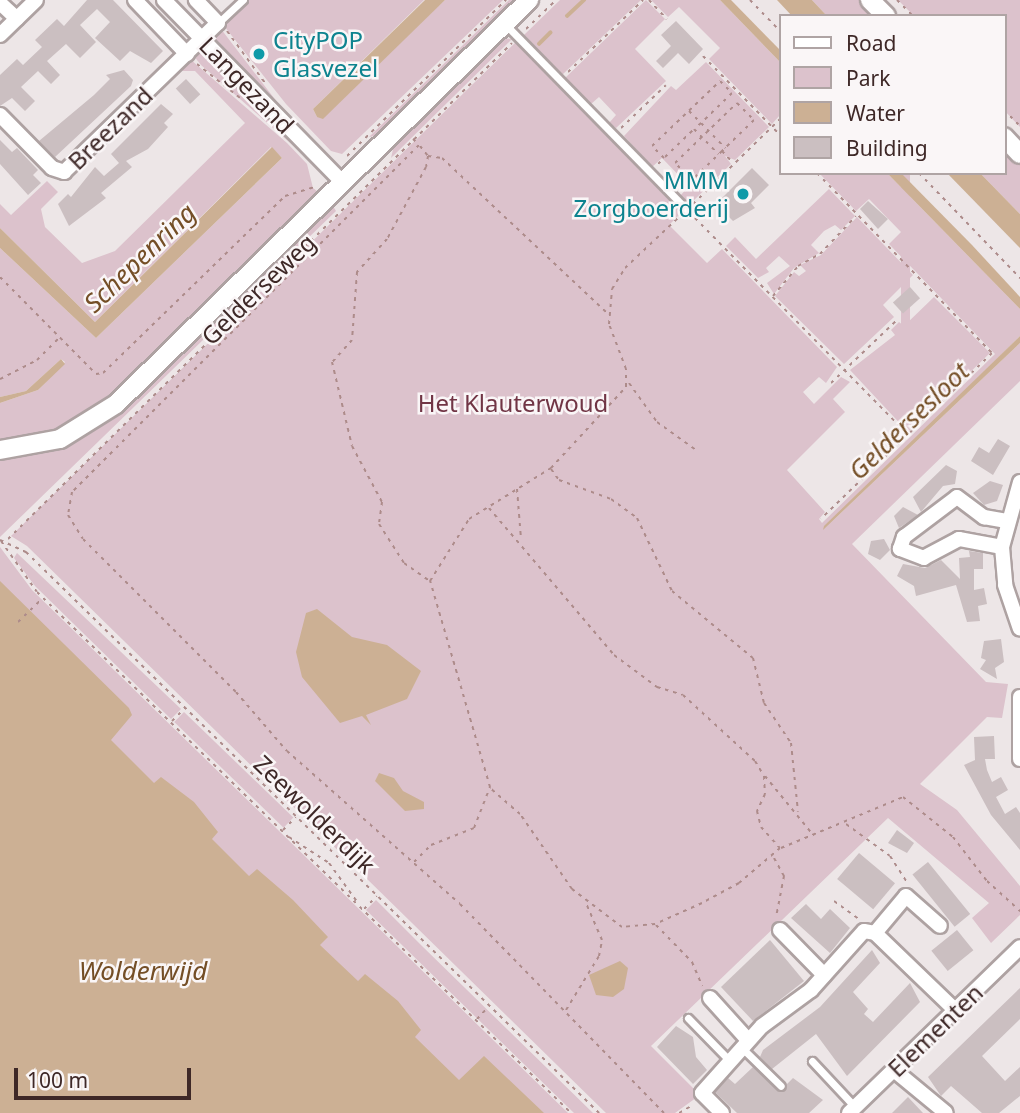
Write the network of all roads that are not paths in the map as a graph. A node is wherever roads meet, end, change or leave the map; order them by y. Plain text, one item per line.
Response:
1 (36, 0) edge
2 (135, 0) edge
3 (164, 0) edge
4 (196, 0) edge
5 (243, 0) edge
6 (529, 0) edge
7 (870, 0) edge
8 (0, 3) edge
9 (884, 14) edge
10 (17, 19) junction
11 (218, 23) junction
12 (505, 23) junction
13 (0, 35) edge
14 (202, 40) junction
15 (187, 54) junction
16 (0, 115) edge
17 (1006, 139) edge
18 (1020, 154) edge
19 (337, 177) junction
20 (687, 209) road end
21 (0, 450) edge
22 (1020, 482) edge
23 (1007, 521) junction
24 (1002, 548) junction
25 (1020, 629) edge
26 (1020, 698) edge
27 (1019, 741) edge
28 (1020, 759) edge
29 (940, 926) dead end
30 (780, 930) road end
31 (875, 933) junction
32 (1020, 947) edge
33 (824, 975) junction
34 (710, 999) road end
35 (956, 1010) junction
36 (688, 1018) dead end
37 (745, 1044) junction
38 (730, 1061) junction
39 (812, 1061) dead end
40 (894, 1070) junction
41 (780, 1086) dead end
42 (852, 1110) edge
43 (722, 1113) edge
44 (946, 1113) edge

1 - 10 street
2 - 15 street, Langezand
3 - 14 street, Langezand
4 - 11 street, Langezand
5 - 11 lane
6 - 12 street, Gelderseweg
7 - 9 street
8 - 10 street
10 - 13 street
11 - 14 street, Breezand
12 - 19 street, Gelderseweg
12 - 20 lane
14 - 15 street, Breezand
14 - 19 street, Langezand
15 - 16 street, Breezand
17 - 18 street
19 - 21 street, Gelderseweg
22 - 23 street
23 - 24 street
23 - 24 street
24 - 25 street
26 - 27 street
27 - 28 street
29 - 31 street
30 - 33 street
31 - 33 street
31 - 35 street
32 - 35 street, Elementen
33 - 37 street
34 - 37 street
35 - 40 street, Elementen
36 - 38 lane
37 - 38 street
37 - 41 lane
38 - 43 street
39 - 42 lane
40 - 42 street, Elementen
40 - 44 street

